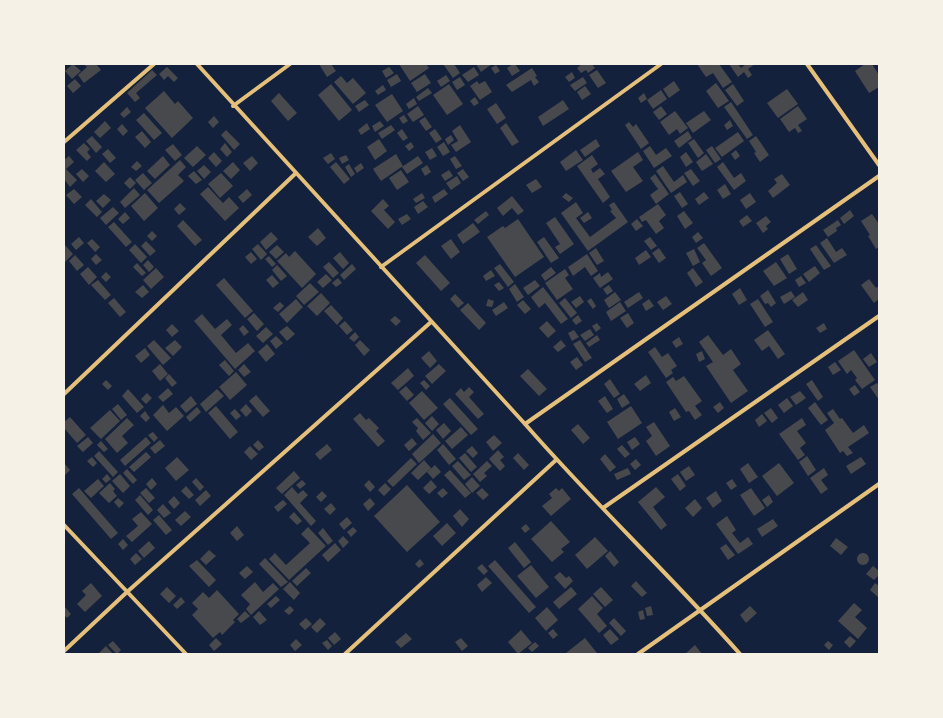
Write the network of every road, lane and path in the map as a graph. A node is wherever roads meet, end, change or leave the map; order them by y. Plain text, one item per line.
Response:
1 (154, 64) edge
2 (290, 64) edge
3 (661, 64) edge
4 (807, 64) edge
5 (198, 65) edge
6 (233, 106) junction
7 (64, 142) edge
8 (879, 165) edge
9 (296, 173) junction
10 (879, 176) edge
11 (381, 267) junction
12 (879, 316) edge
13 (431, 322) junction
14 (64, 394) edge
15 (525, 424) junction
16 (556, 460) junction
17 (879, 484) edge
18 (603, 508) junction
19 (64, 525) edge
20 (127, 592) junction
21 (701, 609) junction
22 (64, 652) edge
23 (186, 654) edge
24 (345, 654) edge
25 (638, 654) edge
26 (740, 654) edge

1 - 7 street
2 - 6 street
3 - 11 street
4 - 8 street
5 - 6 street
6 - 9 street
9 - 11 street
9 - 14 street
10 - 15 street
11 - 13 street
12 - 18 street
13 - 15 street
13 - 20 street
15 - 16 street
16 - 18 street
16 - 24 street
17 - 21 street
18 - 21 street
19 - 20 street
20 - 22 street
20 - 23 street
21 - 25 street
21 - 26 street

